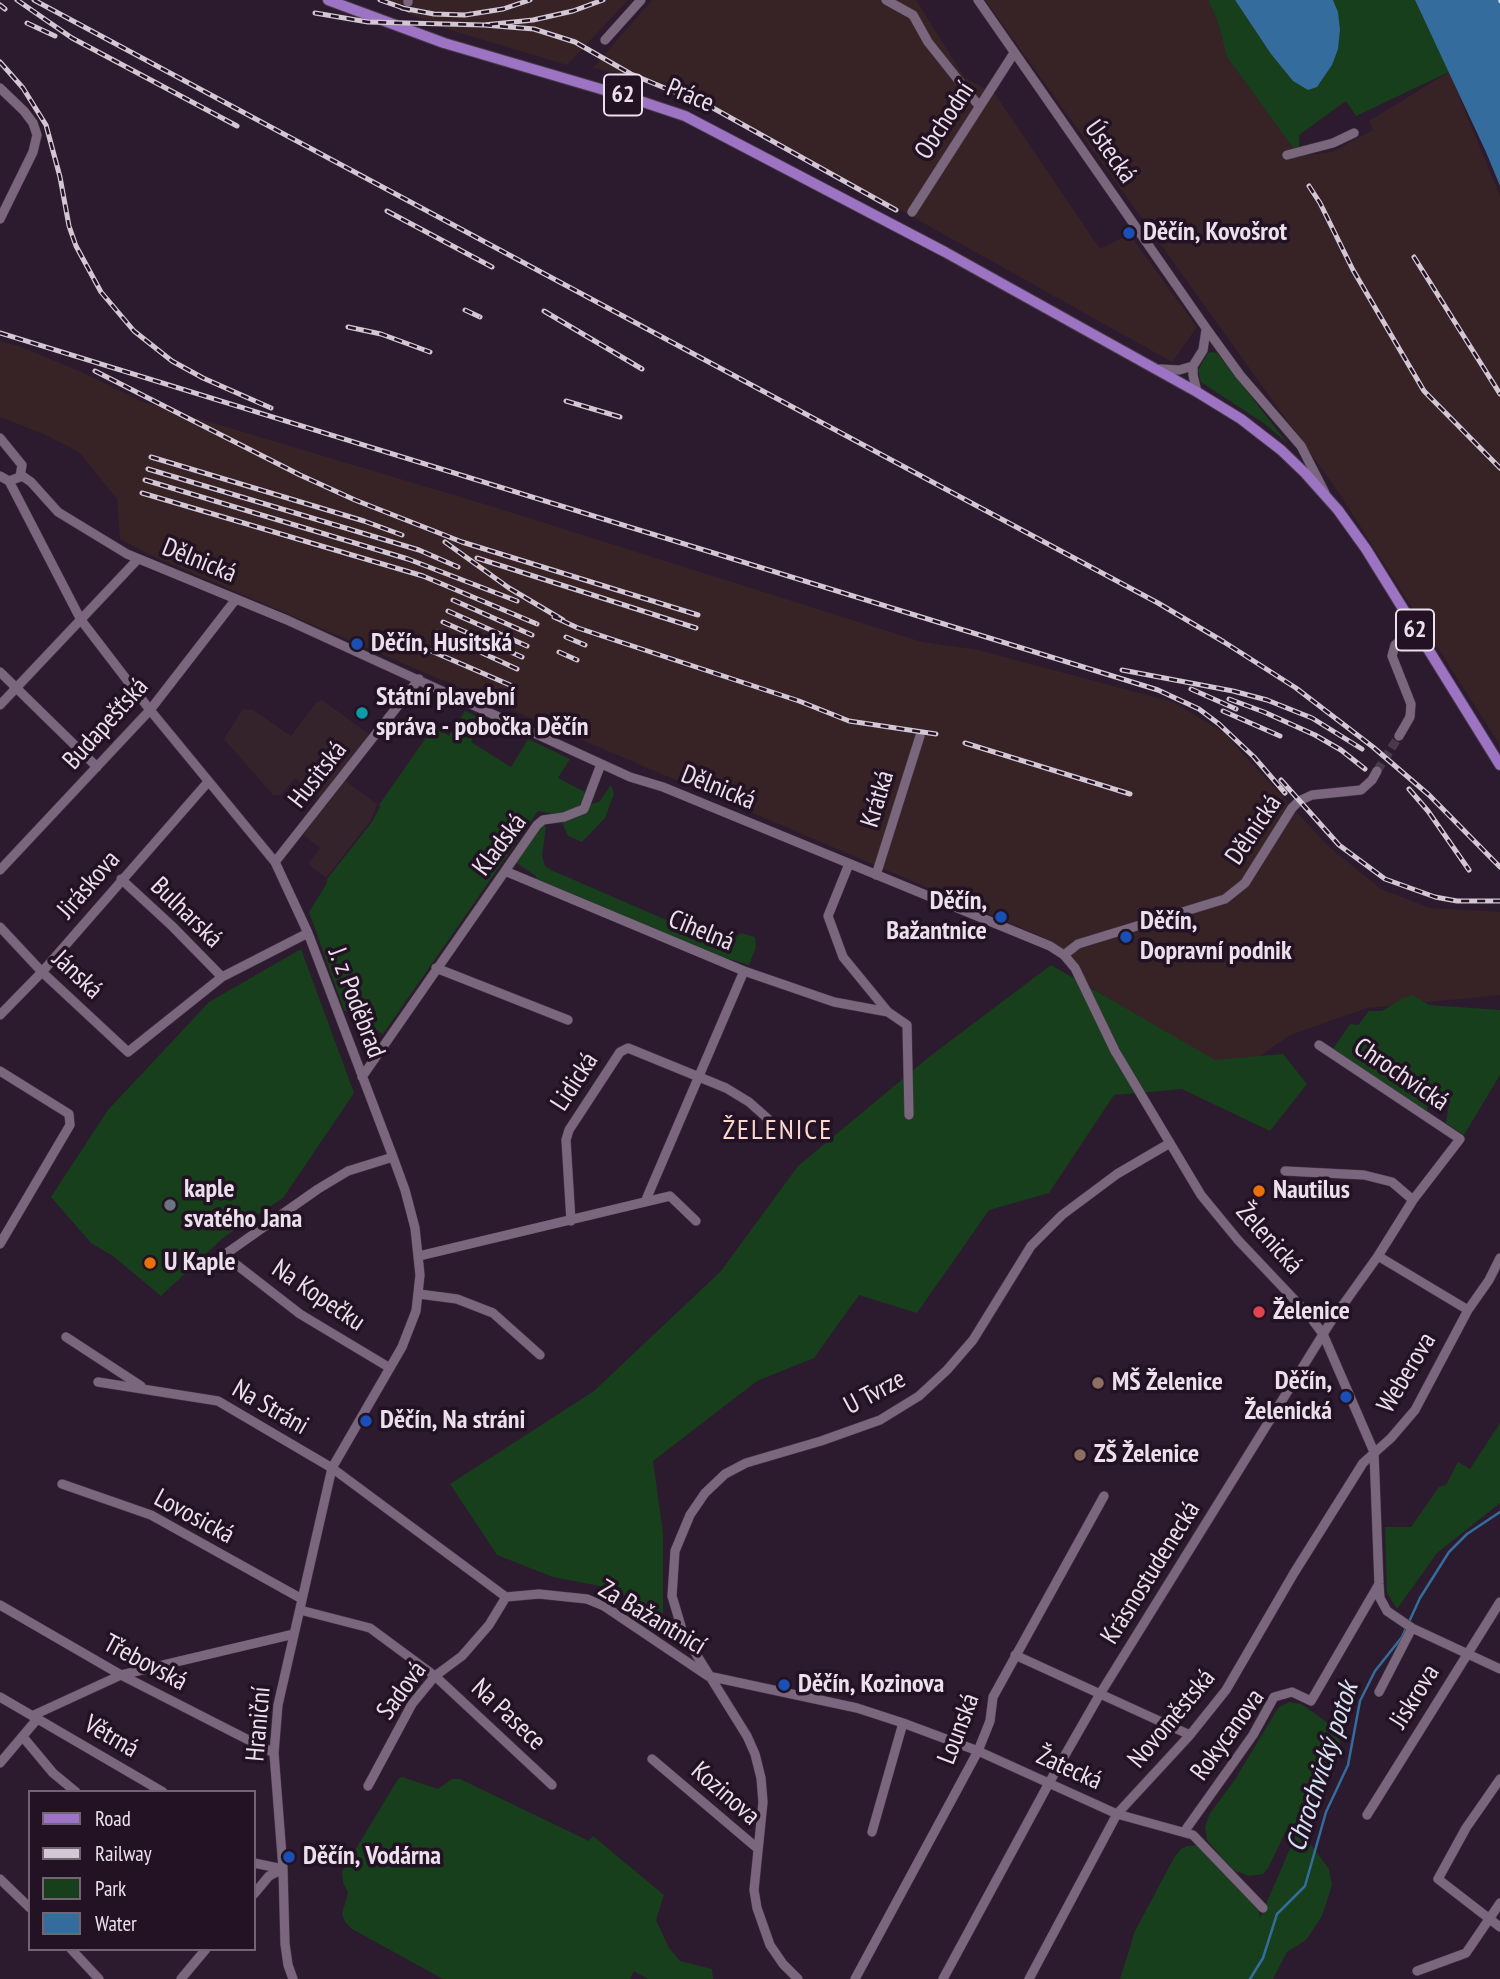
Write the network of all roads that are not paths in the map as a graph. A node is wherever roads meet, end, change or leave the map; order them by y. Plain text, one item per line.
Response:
1 (328, 0) edge
2 (641, 0) edge
3 (886, 0) edge
4 (978, 0) edge
5 (605, 40) dead end
6 (1014, 53) junction
7 (0, 88) edge
8 (979, 106) junction
9 (1354, 133) dead end
10 (1287, 155) dead end
11 (912, 212) dead end
12 (0, 219) edge
13 (1206, 328) junction
14 (1193, 366) junction
15 (1156, 369) junction
16 (1197, 392) junction
17 (0, 438) edge
18 (0, 475) edge
19 (21, 475) junction
20 (9, 481) junction
21 (1327, 496) junction
22 (138, 559) junction
23 (236, 599) junction
24 (81, 620) junction
25 (1415, 629) junction
26 (0, 672) edge
27 (419, 679) junction
28 (16, 687) junction
29 (0, 705) edge
30 (150, 710) junction
31 (919, 736) dead end
32 (1399, 736) tunnel mouth
33 (601, 764) junction
34 (1500, 765) edge
35 (97, 767) junction
36 (1377, 771) tunnel mouth
37 (208, 782) junction
38 (275, 862) junction
39 (849, 864) junction
40 (0, 870) edge
41 (505, 871) junction
42 (876, 876) junction
43 (121, 879) junction
44 (0, 928) edge
45 (308, 933) junction
46 (1064, 955) junction
47 (436, 968) junction
48 (744, 971) junction
49 (41, 972) junction
50 (222, 977) junction
51 (888, 1012) junction
52 (0, 1015) edge
53 (568, 1020) dead end
54 (1319, 1045) dead end
55 (0, 1071) edge
56 (700, 1076) junction
57 (362, 1077) junction
58 (909, 1115) dead end
59 (784, 1133) dead end
60 (1460, 1139) joint
61 (1170, 1143) junction
62 (393, 1157) junction
63 (1285, 1171) dead end
64 (1413, 1200) junction
65 (645, 1202) junction
66 (571, 1221) junction
67 (696, 1221) dead end
68 (0, 1244) edge
69 (419, 1256) junction
70 (1378, 1256) junction
71 (1500, 1258) edge
72 (419, 1294) junction
73 (1468, 1310) junction
74 (1323, 1334) junction
75 (66, 1337) dead end
76 (540, 1355) dead end
77 (390, 1368) junction
78 (98, 1382) dead end
79 (143, 1387) junction
80 (1374, 1452) junction
81 (332, 1468) junction
82 (62, 1484) dead end
83 (1104, 1496) dead end
84 (1379, 1584) junction
85 (506, 1597) junction
86 (302, 1599) junction
87 (1500, 1602) edge
88 (0, 1605) edge
89 (300, 1610) junction
90 (1408, 1625) junction
91 (294, 1634) junction
92 (1468, 1653) junction
93 (1016, 1656) junction
94 (1500, 1669) edge
95 (121, 1675) junction
96 (435, 1676) junction
97 (708, 1676) junction
98 (1379, 1692) dead end
99 (1100, 1695) junction
100 (0, 1697) edge
101 (36, 1717) junction
102 (903, 1723) junction
103 (1190, 1735) junction
104 (23, 1737) junction
105 (4, 1751) edge
106 (978, 1751) junction
107 (274, 1753) junction
108 (652, 1759) dead end
109 (0, 1763) edge
110 (1500, 1779) edge
111 (1049, 1783) junction
112 (552, 1784) dead end
113 (368, 1786) dead end
114 (74, 1790) edge
115 (160, 1790) edge
116 (1117, 1814) junction
117 (1367, 1815) dead end
118 (872, 1832) dead end
119 (1184, 1832) junction
120 (757, 1848) junction
121 (256, 1863) edge
122 (283, 1869) junction
123 (0, 1879) edge
124 (256, 1892) edge
125 (1500, 1903) edge
126 (28, 1906) edge
127 (1263, 1908) dead end
128 (1489, 1920) junction
129 (1500, 1927) edge
130 (73, 1951) edge
131 (204, 1951) edge
132 (1417, 1971) dead end
133 (99, 1979) edge
134 (181, 1979) edge
135 (293, 1979) edge
136 (798, 1979) edge
137 (855, 1979) edge
138 (943, 1979) edge
139 (1029, 1979) edge

1 - 15 main road, Práce / 62
2 - 5 street
3 - 8 street
4 - 6 street, Ústecká
6 - 8 street, Obchodní
6 - 13 street, Ústecká
7 - 12 street
8 - 11 street, Obchodní
9 - 10 street
13 - 14 street
13 - 21 street, Ústecká
14 - 15 street
14 - 16 street
15 - 16 main road, Ústecká / 62
16 - 21 main road, Ústecká / 62
17 - 19 street, Dělnická
18 - 20 street
19 - 20 street
19 - 22 street, Dělnická
20 - 24 street, J. z Poděbrad
21 - 25 main road, Ústecká / 62
22 - 23 street, Dělnická
22 - 24 street
23 - 27 street, Dělnická
23 - 30 street, Budapešťská
24 - 28 street
24 - 30 street, J. z Poděbrad
25 - 32 street
25 - 34 main road, Ústecká / 62
26 - 28 street
27 - 33 street, Dělnická
27 - 38 street, Husitská
28 - 29 street
28 - 35 street
30 - 35 street, Budapešťská
30 - 37 street, J. z Poděbrad
31 - 42 street, Krátká
33 - 39 street, Dělnická
33 - 41 street, Kladská
35 - 40 street, Budapešťská
36 - 46 street, Dělnická
37 - 38 street, J. z Poděbrad
37 - 43 street, Jiráskova
38 - 45 street, J. z Poděbrad
39 - 42 street, Dělnická
39 - 51 street
41 - 47 street, Kladská
41 - 48 street, Cihelná
42 - 46 street, Dělnická
43 - 49 street, Jiráskova
43 - 50 street, Bulharská
44 - 49 street, Jánská
45 - 50 street
45 - 57 street, J. z Poděbrad
46 - 61 street, Želenická
47 - 53 street
47 - 57 street, Kladská
48 - 51 street, Cihelná
48 - 56 street
49 - 50 street, Jánská
49 - 52 street, Jiráskova
51 - 58 street
54 - 60 street, Chrochvická
55 - 68 street
56 - 59 street
56 - 65 street
56 - 66 street, Lidická
57 - 62 street, J. z Poděbrad
60 - 64 street, Krásnostudenecká
61 - 74 street, Želenická
61 - 97 street, U Tvrze
62 - 69 street, J. z Poděbrad
62 - 77 street, Na Kopečku
63 - 64 street
64 - 70 street, Krásnostudenecká
65 - 66 street
65 - 67 street
66 - 69 street
69 - 72 street, J. z Poděbrad
70 - 73 street
70 - 74 street, Krásnostudenecká
71 - 73 street, Weberova
72 - 76 street
72 - 77 street, J. z Poděbrad
73 - 80 street, Weberova
74 - 80 street, Želenická
74 - 99 street, Krásnostudenecká
75 - 79 street, Na Stráni
77 - 81 street, J. z Poděbrad
78 - 79 street, Na Stráni
79 - 81 street, Na Stráni
80 - 84 street, Želenická
80 - 103 street, Novoměstská
81 - 85 street
81 - 86 street, J. z Poděbrad
82 - 86 street, Lovosická
83 - 93 street, Lounská
84 - 90 street, Želenická
84 - 119 street, Rokycanova
85 - 96 street, Sadová
85 - 97 street, Za Bažantnicí
86 - 89 street, Hraniční
87 - 92 street, Jiskrova
88 - 95 street, Třebovská
89 - 91 street, Hraniční
89 - 96 street
90 - 92 street, Želenická
90 - 98 street
91 - 95 street
91 - 107 street, Hraniční
92 - 94 street, Želenická
92 - 117 street, Jiskrova
93 - 99 street
93 - 106 street, Lounská
95 - 101 street
95 - 107 street, Třebovská
96 - 112 street, Na Pasece
96 - 113 street, Sadová
97 - 102 street, Za Bažantnicí
97 - 120 street, Kozinova
99 - 103 street
99 - 111 street, Krásnostudenecká
100 - 101 street, Větrná
101 - 104 street
101 - 115 street, Větrná
102 - 106 street, Za Bažantnicí
102 - 118 street
103 - 116 street, Novoměstská
104 - 105 street
104 - 114 street
105 - 109 street
106 - 111 street, Žatecká
106 - 137 street, Lounská
107 - 122 street, Hraniční
108 - 120 street, Kozinova
110 - 128 street
111 - 116 street, Žatecká
111 - 138 street, Krásnostudenecká
116 - 119 street, Žatecká
116 - 139 street, Novoměstská
119 - 127 street
120 - 136 street
121 - 122 street
122 - 124 street
122 - 135 street, Hraniční
123 - 126 street
125 - 128 street
128 - 129 street
128 - 132 street
130 - 133 street
131 - 134 street

